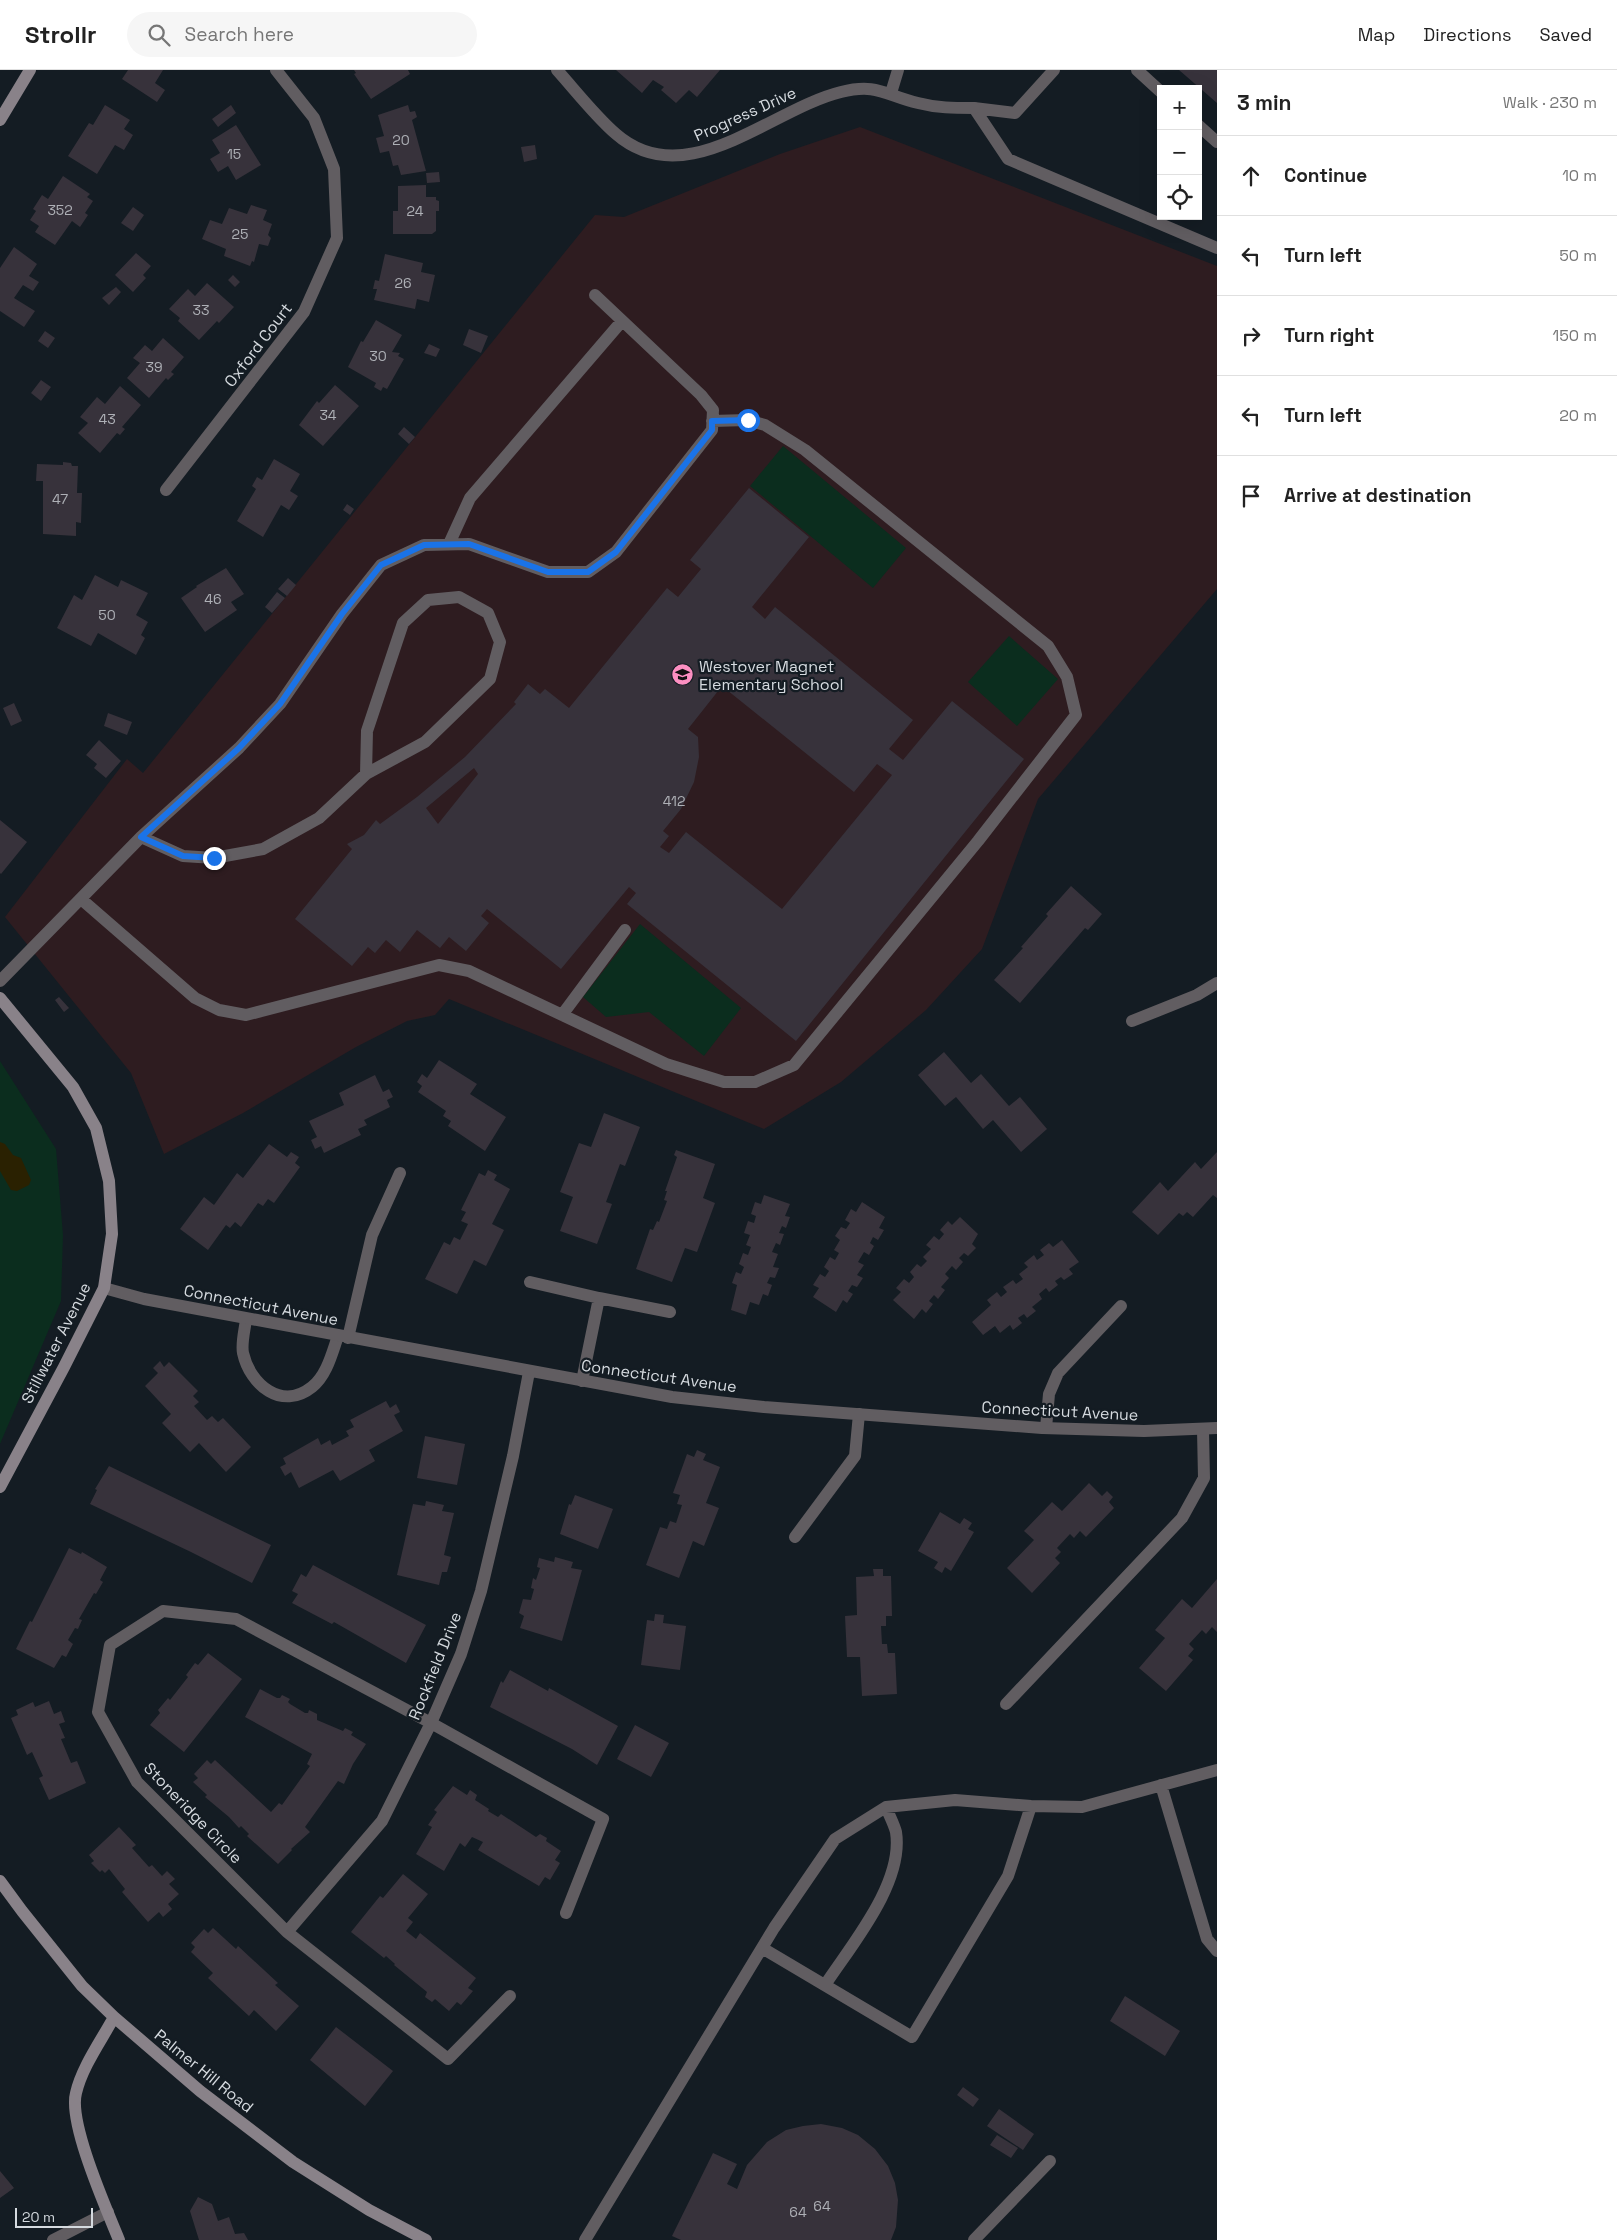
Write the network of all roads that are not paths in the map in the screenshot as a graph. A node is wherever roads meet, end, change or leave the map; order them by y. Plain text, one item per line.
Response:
1 (30, 70) edge
2 (276, 70) edge
3 (557, 70) edge
4 (898, 70) edge
5 (1054, 70) edge
6 (1137, 70) edge
7 (1157, 88) edge
8 (891, 93) junction
9 (974, 108) junction
10 (0, 120) edge
11 (1202, 129) edge
12 (1217, 142) edge
13 (1217, 248) edge
14 (595, 295) dead end
15 (622, 320) junction
16 (712, 421) junction
17 (166, 490) dead end
18 (449, 544) junction
19 (366, 774) junction
20 (141, 837) junction
21 (81, 899) junction
22 (625, 930) dead end
23 (0, 981) edge
24 (1217, 984) edge
25 (0, 998) edge
26 (562, 1014) junction
27 (1132, 1021) dead end
28 (400, 1173) dead end
29 (530, 1282) dead end
30 (104, 1288) junction
31 (599, 1298) junction
32 (1121, 1306) dead end
33 (670, 1312) dead end
34 (246, 1318) junction
35 (343, 1337) junction
36 (529, 1372) junction
37 (582, 1381) junction
38 (858, 1414) junction
39 (1046, 1428) junction
40 (1217, 1428) edge
41 (1203, 1430) junction
42 (0, 1487) edge
43 (795, 1536) dead end
44 (1006, 1704) dead end
45 (431, 1723) junction
46 (1217, 1770) edge
47 (1161, 1785) junction
48 (1031, 1806) junction
49 (886, 1807) junction
50 (0, 1881) edge
51 (566, 1913) dead end
52 (288, 1932) junction
53 (762, 1948) junction
54 (1217, 1951) edge
55 (825, 1985) junction
56 (510, 1996) dead end
57 (114, 2017) junction
58 (1050, 2161) dead end
59 (108, 2212) junction
60 (52, 2240) edge
61 (119, 2240) edge
62 (426, 2240) edge
63 (585, 2240) edge
64 (974, 2240) edge

1 - 10 main road
2 - 17 street, Oxford Court
3 - 8 street, Progress Drive
4 - 8 street
5 - 9 street, Progress Drive
6 - 7 street
8 - 9 street, Progress Drive
9 - 13 street
11 - 12 street
14 - 15 street
15 - 16 street
15 - 18 street
16 - 18 street
16 - 26 street
18 - 20 street
19 - 19 street
19 - 20 street
20 - 21 street
21 - 23 street
21 - 26 street
22 - 26 street
24 - 27 street
25 - 30 main road, Stillwater Avenue
28 - 35 street
29 - 31 street
30 - 34 street, Connecticut Avenue
30 - 42 main road, Stillwater Avenue
31 - 33 street
31 - 37 street
32 - 39 street
34 - 35 street, Connecticut Avenue
34 - 35 street
35 - 36 street, Connecticut Avenue
36 - 37 street, Connecticut Avenue
36 - 45 street, Rockfield Drive
37 - 38 street, Connecticut Avenue
38 - 39 street, Connecticut Avenue
38 - 43 street
39 - 41 street, Connecticut Avenue
40 - 41 street, Connecticut Avenue
41 - 44 street
45 - 51 street, Stoneridge Circle
45 - 52 street, Rockfield Drive
45 - 52 street, Stoneridge Circle
46 - 47 street
47 - 48 street
47 - 54 street
48 - 49 street
48 - 55 street
49 - 53 street
49 - 55 street
50 - 57 main road, Palmer Hill Road
52 - 56 street, Stoneridge Circle
53 - 55 street
53 - 63 street
57 - 59 main road
57 - 62 main road, Palmer Hill Road
58 - 64 street
59 - 60 street
59 - 61 main road

